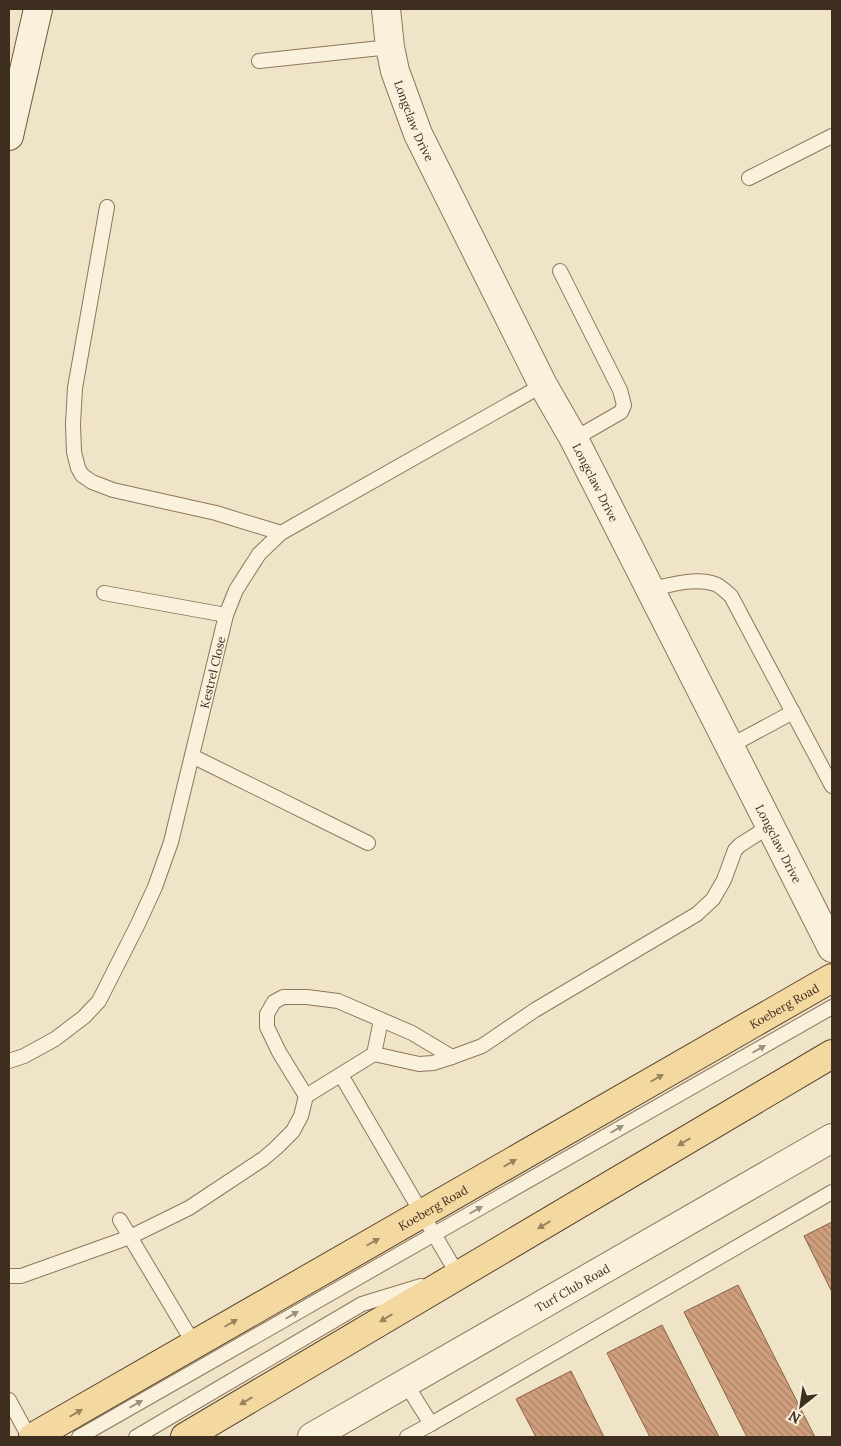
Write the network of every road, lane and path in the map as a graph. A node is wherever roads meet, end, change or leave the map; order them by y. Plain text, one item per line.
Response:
1 (38, 9) edge
2 (386, 9) edge
3 (390, 47) junction
4 (259, 61) dead end
5 (9, 136) edge
6 (832, 136) edge
7 (749, 178) dead end
8 (107, 207) dead end
9 (560, 271) dead end
10 (543, 385) junction
11 (574, 439) junction
12 (282, 532) junction
13 (651, 589) junction
14 (104, 593) dead end
15 (226, 615) junction
16 (793, 712) junction
17 (730, 746) junction
18 (192, 756) junction
19 (832, 786) edge
20 (770, 826) junction
21 (368, 842) dead end
22 (832, 948) edge
23 (832, 978) edge
24 (832, 1007) edge
25 (381, 1020) junction
26 (374, 1054) junction
27 (832, 1054) edge
28 (452, 1057) junction
29 (9, 1060) edge
30 (341, 1075) junction
31 (306, 1096) junction
32 (832, 1138) edge
33 (832, 1192) edge
34 (120, 1220) dead end
35 (428, 1224) junction
36 (130, 1237) junction
37 (458, 1275) junction
38 (9, 1276) edge
39 (194, 1344) junction
40 (406, 1384) junction
41 (9, 1400) edge
42 (431, 1424) junction
43 (29, 1437) edge
44 (34, 1437) edge
45 (79, 1437) edge
46 (136, 1437) edge
47 (185, 1437) edge
48 (312, 1437) edge
49 (407, 1437) edge

1 - 5 street
2 - 3 street, Longclaw Drive
3 - 4 lane
3 - 10 street, Longclaw Drive
6 - 7 lane
8 - 12 lane
9 - 11 lane
10 - 11 street, Longclaw Drive
10 - 12 lane, Kestrel Close
11 - 13 street, Longclaw Drive
12 - 15 lane, Kestrel Close
13 - 16 lane
13 - 17 street, Longclaw Drive
14 - 15 lane
15 - 18 lane, Kestrel Close
16 - 17 lane
16 - 19 lane
17 - 20 street, Longclaw Drive
18 - 21 lane
18 - 29 lane, Kestrel Close
20 - 22 street, Longclaw Drive
20 - 28 lane
35 -> 23 main road, Koeberg Road
35 -> 24 lane
25 - 26 lane
25 - 28 lane
25 - 31 lane
26 - 28 lane
26 - 30 lane
27 -> 37 main road
30 - 31 lane
30 - 35 lane
31 - 36 lane
32 - 40 street, Turf Club Road
33 - 42 lane
34 - 36 lane
35 - 37 lane
39 -> 35 main road, Koeberg Road
45 -> 35 lane
36 - 38 lane
36 - 39 lane
37 - 46 lane
37 -> 47 main road
44 -> 39 main road, Koeberg Road
40 - 42 lane
40 - 48 street, Turf Club Road
41 - 43 lane
42 - 49 lane

